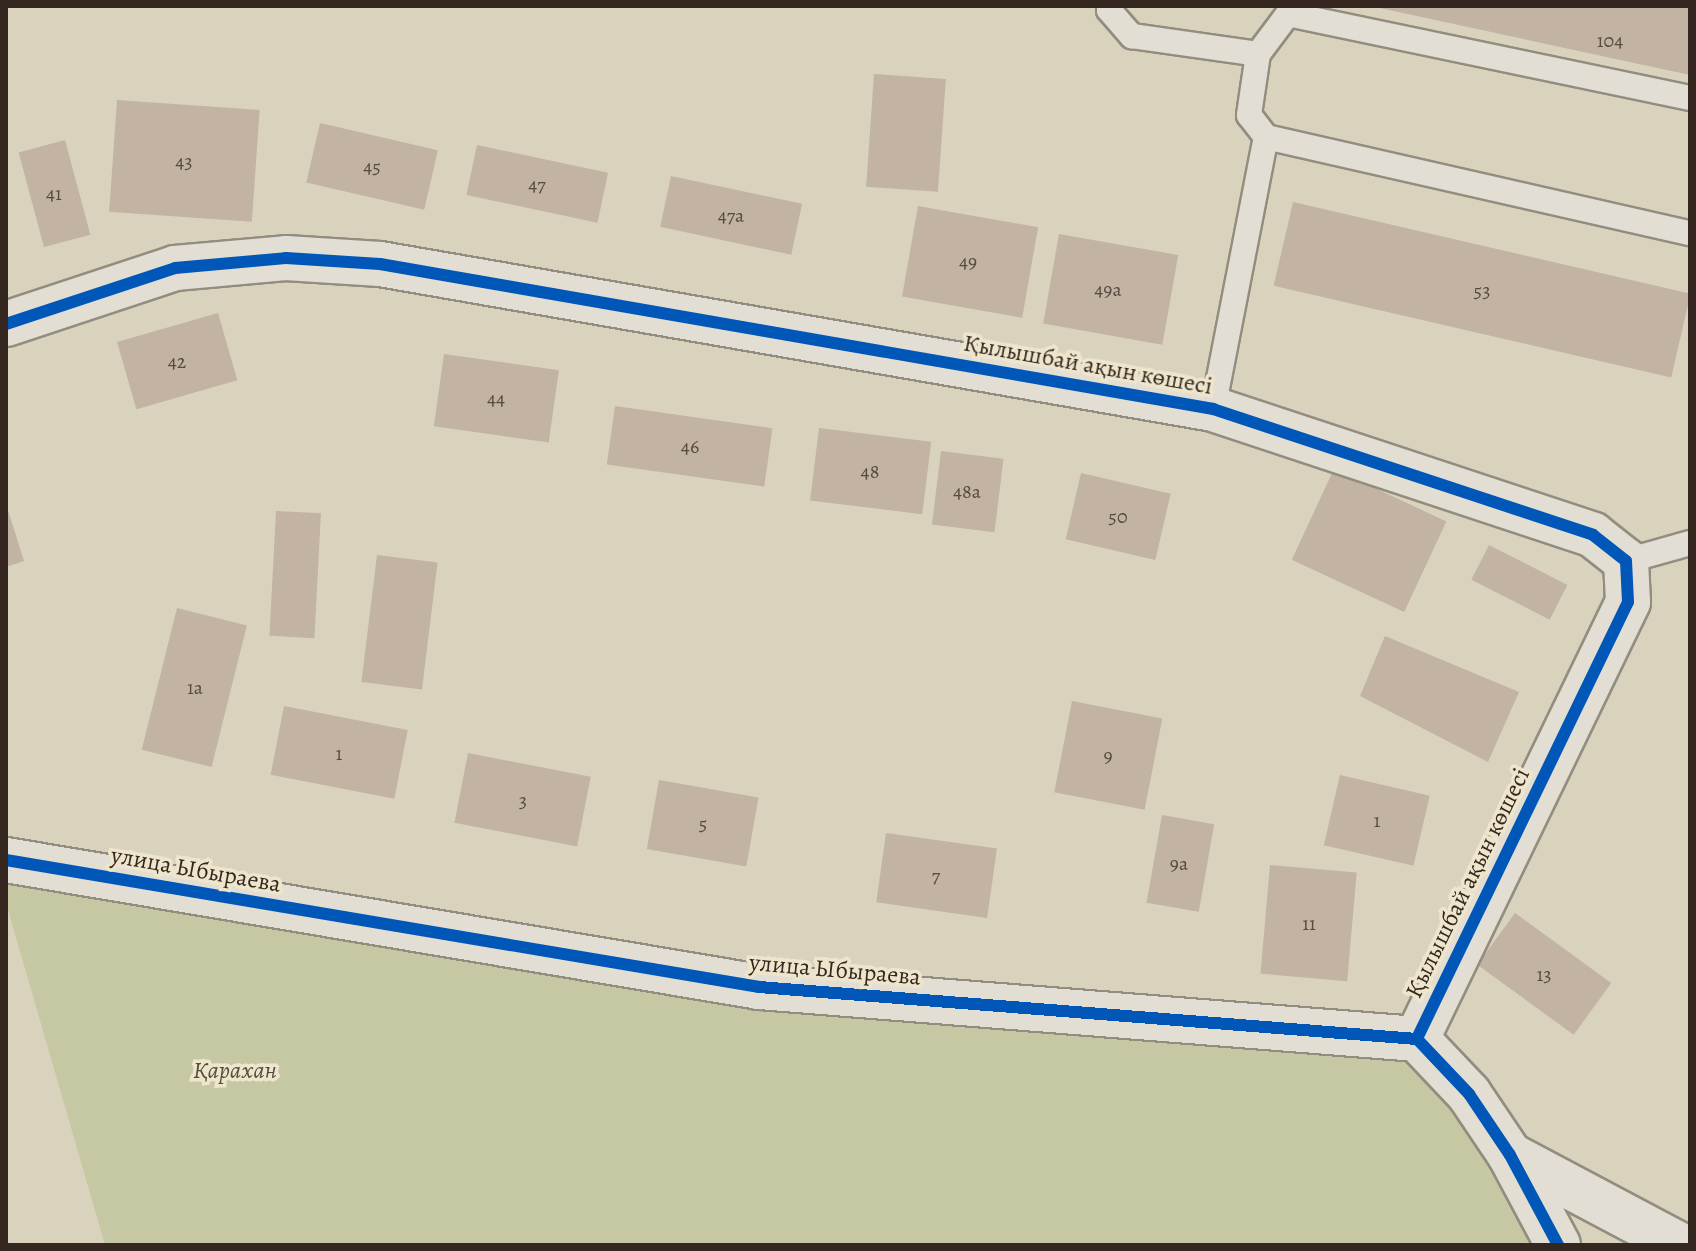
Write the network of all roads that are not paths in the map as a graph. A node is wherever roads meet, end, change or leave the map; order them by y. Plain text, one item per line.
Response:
1 (1110, 6) edge
2 (1258, 54) junction
3 (1690, 98) edge
4 (1266, 137) junction
5 (1690, 233) edge
6 (6, 324) edge
7 (1213, 409) junction
8 (1690, 543) edge
9 (1626, 561) junction
10 (6, 860) edge
11 (1417, 1039) junction
12 (1510, 1155) junction
13 (1558, 1245) edge
14 (1680, 1245) edge

1 - 2 lane
2 - 3 lane
2 - 4 lane
4 - 5 lane
4 - 7 lane
6 - 7 street, Қылышбай ақын көшесі
7 - 9 street, Қылышбай ақын көшесі
8 - 9 lane
9 - 11 street, Қылышбай ақын көшесі
10 - 11 street, улица Ыбыраева
11 - 12 street
12 - 13 street
12 - 14 street

